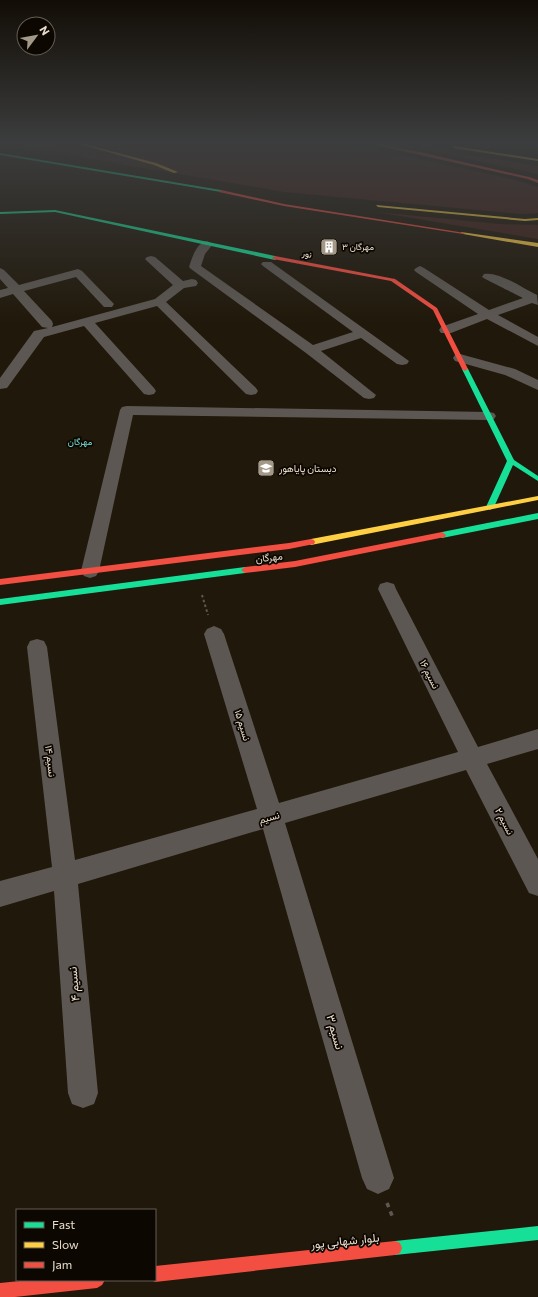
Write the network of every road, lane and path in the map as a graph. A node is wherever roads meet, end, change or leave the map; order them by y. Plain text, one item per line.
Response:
1 (278, 204) edge
2 (370, 205) dead end
3 (0, 213) edge
4 (538, 219) edge
5 (207, 244) junction
6 (538, 245) edge
7 (151, 259) dead end
8 (267, 264) dead end
9 (200, 270) junction
10 (420, 270) dead end
11 (0, 272) edge
12 (488, 277) dead end
13 (180, 285) junction
14 (16, 290) junction
15 (0, 294) edge
16 (535, 300) edge
17 (159, 302) junction
18 (108, 304) dead end
19 (489, 314) junction
20 (86, 321) junction
21 (47, 324) dead end
22 (446, 330) junction
23 (363, 333) junction
24 (538, 342) edge
25 (311, 350) junction
26 (460, 358) junction
27 (402, 361) dead end
28 (2, 385) dead end
29 (538, 386) edge
30 (252, 390) dead end
31 (149, 391) dead end
32 (369, 395) dead end
33 (489, 416) junction
34 (510, 461) junction
35 (538, 478) edge
36 (538, 498) edge
37 (490, 507) junction
38 (538, 516) edge
39 (414, 522) junction
40 (424, 539) junction
41 (90, 571) junction
42 (196, 577) junction
43 (0, 582) edge
44 (387, 589) dead end
45 (14, 600) junction
46 (0, 602) edge
47 (0, 612) edge
48 (214, 634) joint
49 (37, 647) dead end
50 (538, 739) edge
51 (472, 758) junction
52 (271, 816) junction
53 (65, 875) junction
54 (538, 884) edge
55 (0, 894) edge
56 (83, 1093) dead end
57 (378, 1178) joint
58 (538, 1232) edge
59 (403, 1247) junction
60 (156, 1274) edge
61 (88, 1281) edge
62 (0, 1291) edge

1 - 6 main road
2 - 4 main road
3 - 5 main road, نور
5 - 9 street
5 - 22 main road, نور
7 - 13 street
8 - 23 street
9 - 13 street
9 - 25 street
10 - 19 street
11 - 14 street
12 - 16 street
13 - 17 street
14 - 15 street
14 - 18 street
14 - 21 street
16 - 19 street
17 - 20 street
17 - 30 street
19 - 22 street
19 - 24 street
20 - 28 street
20 - 31 street
22 - 26 main road, نور
23 - 25 street
23 - 27 street
25 - 32 street
26 - 29 street
26 - 33 main road, نور
33 - 34 main road, نور
33 - 41 street
34 - 35 main road
34 - 37 main road
36 - 37 main road, مهرگان
37 - 39 main road, مهرگان
38 - 40 main road, مهرگان
39 - 40 main road
39 - 41 main road, مهرگان
40 - 42 main road, مهرگان
41 - 43 main road, مهرگان
42 - 45 main road, مهرگان
42 - 48 path
44 - 51 street, نسیم ۱۶
45 - 46 main road, مهرگان
45 - 47 main road
48 - 52 street, نسیم ۱۵
49 - 53 street, نسیم ۱۴
50 - 51 street, نسیم
51 - 52 street, نسیم
51 - 54 street, نسیم ۲
52 - 53 street, نسیم
52 - 57 street, نسیم ۳
53 - 55 street, نسیم
53 - 56 street, نسیم ۴
57 - 59 path
58 - 59 main road, بلوار شهابی پور
59 - 60 main road, بلوار شهابی پور
61 - 62 main road

